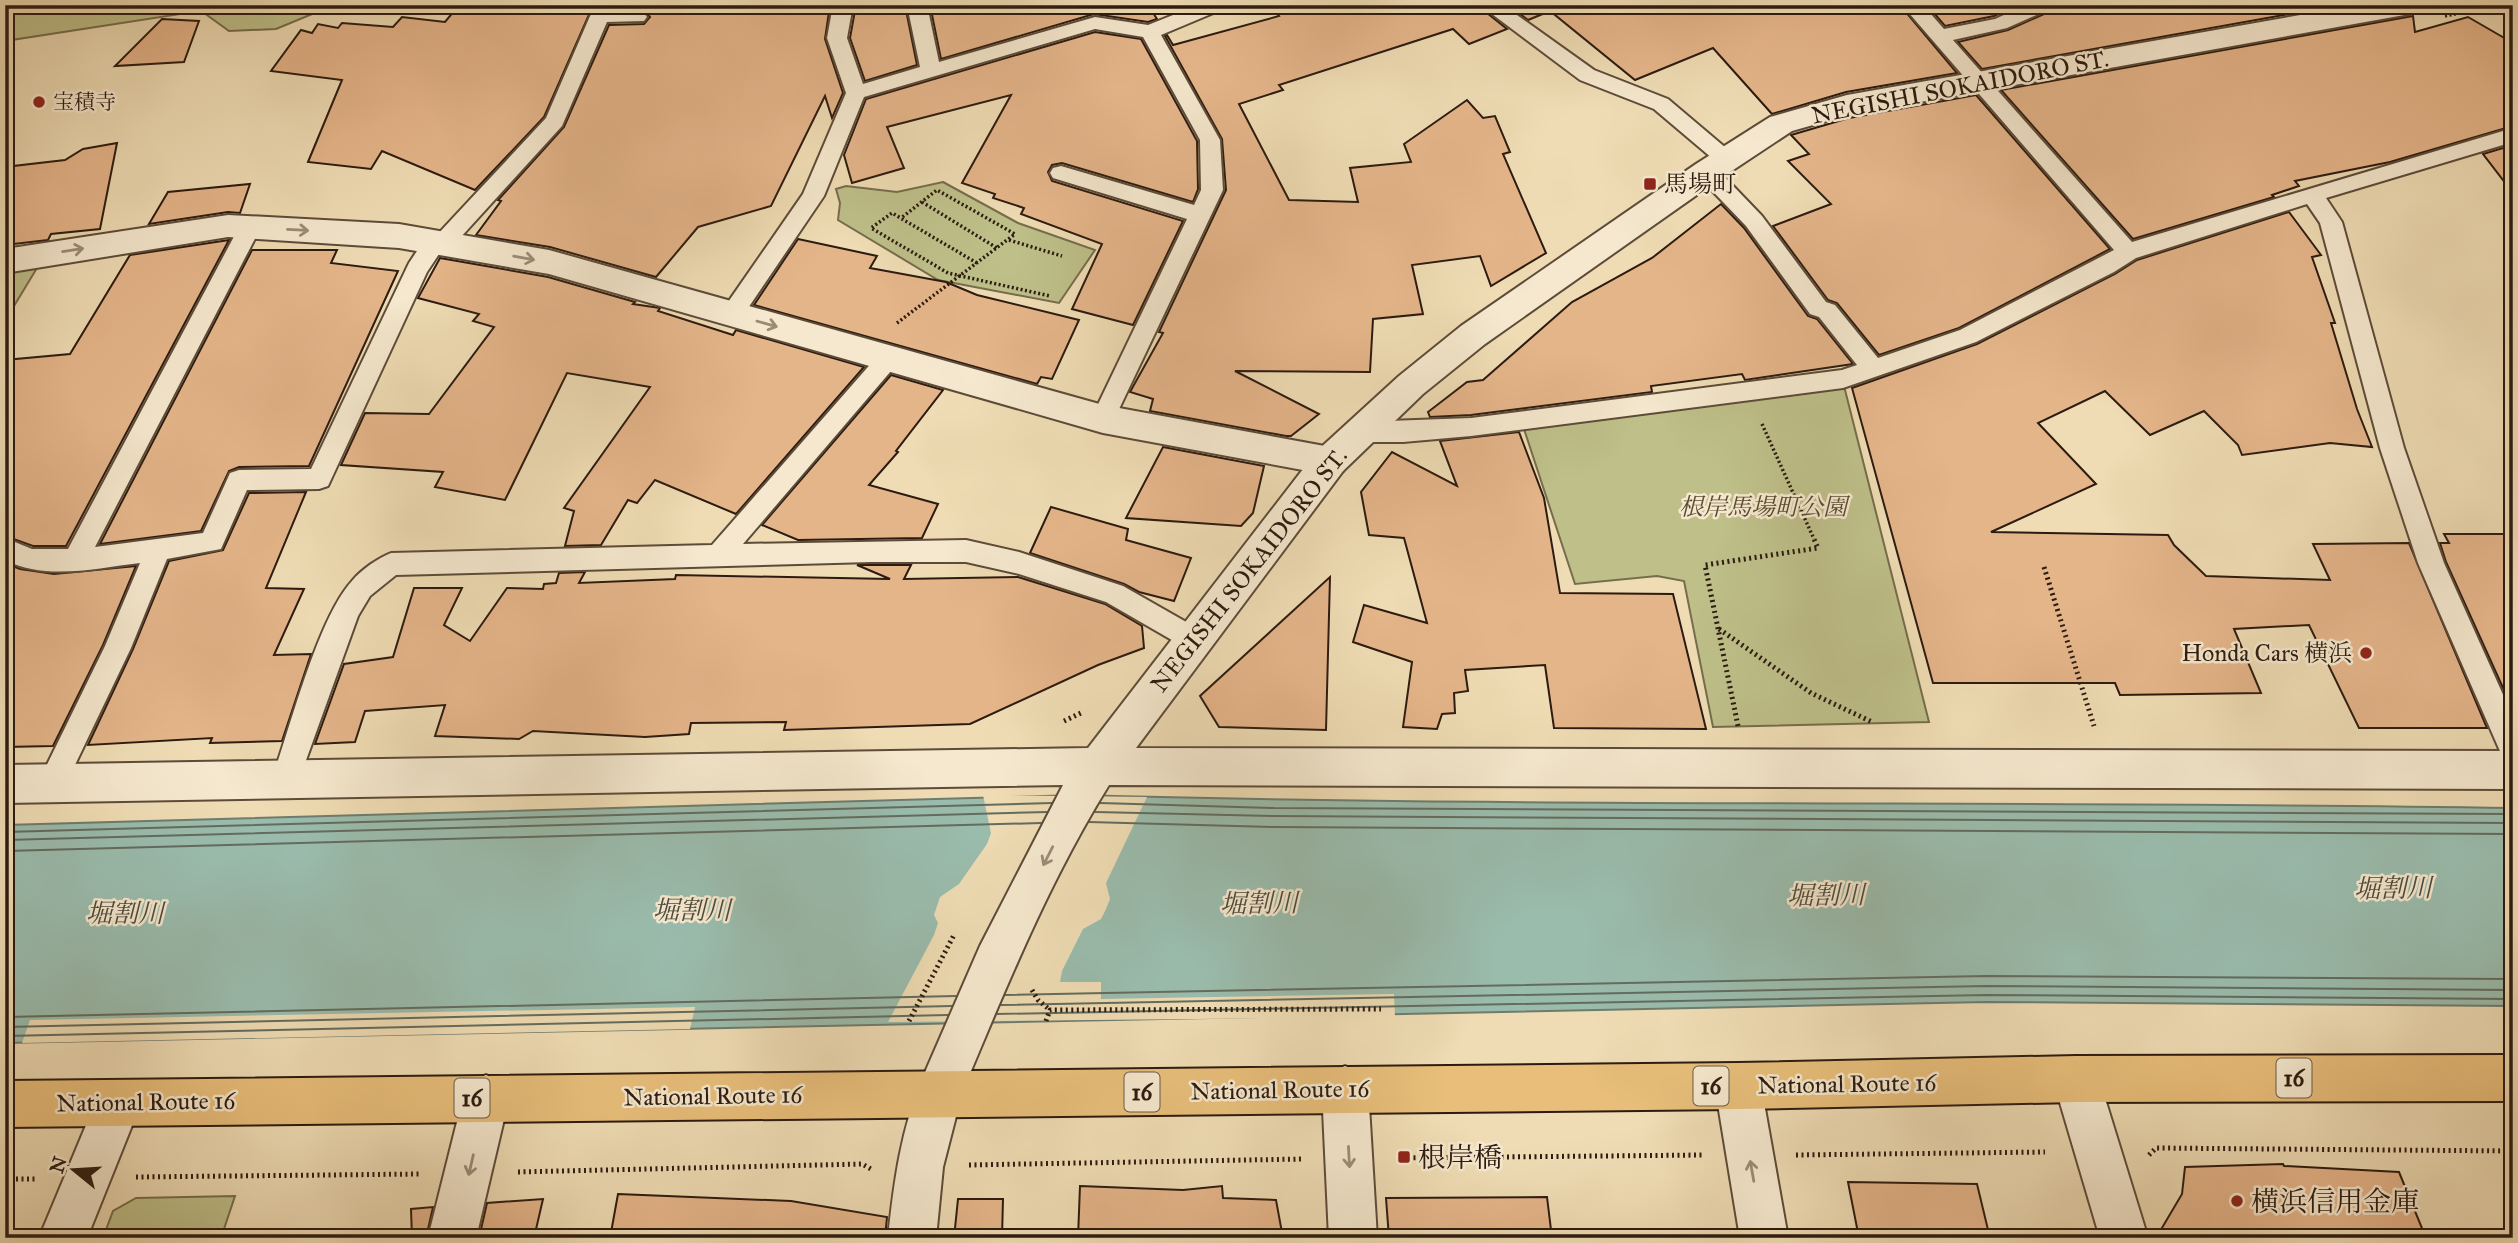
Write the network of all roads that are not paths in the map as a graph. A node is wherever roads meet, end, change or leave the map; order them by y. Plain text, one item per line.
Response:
1 (843, 5) edge
2 (916, 5) edge
3 (1216, 5) edge
4 (1490, 5) edge
5 (1912, 5) edge
6 (2043, 5) edge
7 (2410, 5) edge
8 (1091, 14) edge
9 (637, 17) dead end
10 (1150, 32) junction
11 (1939, 36) junction
12 (931, 72) junction
13 (1977, 81) junction
14 (856, 93) junction
15 (2513, 135) edge
16 (1717, 166) junction
17 (1061, 173) dead end
18 (2312, 195) junction
19 (1201, 215) junction
20 (250, 227) junction
21 (438, 243) junction
22 (2128, 252) junction
23 (5, 261) edge
24 (732, 314) junction
25 (877, 355) junction
26 (1873, 368) junction
27 (1103, 419) junction
28 (1360, 432) junction
29 (1331, 461) junction
30 (5, 548) edge
31 (158, 550) junction
32 (719, 554) junction
33 (75, 560) junction
34 (1193, 639) junction
35 (2513, 749) edge
36 (2513, 770) edge
37 (286, 779) junction
38 (1088, 781) junction
39 (52, 783) junction
40 (5, 784) edge
41 (2513, 1078) edge
42 (2076, 1079) junction
43 (1738, 1086) junction
44 (1345, 1089) junction
45 (940, 1094) junction
46 (486, 1098) junction
47 (118, 1102) junction
48 (5, 1104) edge
49 (63, 1238) edge
50 (452, 1238) edge
51 (912, 1238) edge
52 (1353, 1238) edge
53 (1764, 1238) edge
54 (2124, 1238) edge

1 - 14 lane
2 - 12 lane
3 - 10 lane
4 - 16 lane
5 - 11 lane
6 - 11 lane
7 - 13 street, NEGISHI SOKAIDORO ST.
8 - 10 lane
8 - 12 lane
9 - 21 lane
10 - 19 lane
11 - 13 lane
12 - 14 lane
13 - 16 street, NEGISHI SOKAIDORO ST.
13 - 22 lane
14 - 24 lane
15 - 18 lane
16 - 26 lane
16 - 28 street, NEGISHI SOKAIDORO ST.
17 - 19 lane
18 - 22 lane
18 - 35 lane
19 - 27 lane
20 -> 21 street
23 -> 20 street
20 - 33 lane
21 -> 24 street
21 - 31 lane
22 - 26 lane
24 -> 25 street
25 - 27 street
25 - 32 lane
26 - 28 lane
27 - 29 street
28 - 29 street, NEGISHI SOKAIDORO ST.
29 - 34 street, NEGISHI SOKAIDORO ST.
30 - 33 lane
31 - 33 lane
31 - 39 lane
32 - 34 lane
32 - 37 lane
34 - 38 street, NEGISHI SOKAIDORO ST.
36 - 38 street
37 - 38 street
37 - 39 street
38 -> 45 street, NEGISHI SOKAIDORO ST.
39 - 40 street
41 - 42 highway, National Route 16 / 16
42 - 43 highway, National Route 16 / 16
42 - 54 street
43 - 44 highway, National Route 16 / 16
53 -> 43 street
44 - 45 highway, National Route 16 / 16
44 -> 52 street
45 - 46 highway, National Route 16 / 16
45 - 51 street, NEGISHI SOKAIDORO ST.
46 - 47 highway, National Route 16 / 16
46 -> 50 street
47 - 48 highway, National Route 16 / 16
47 - 49 street

